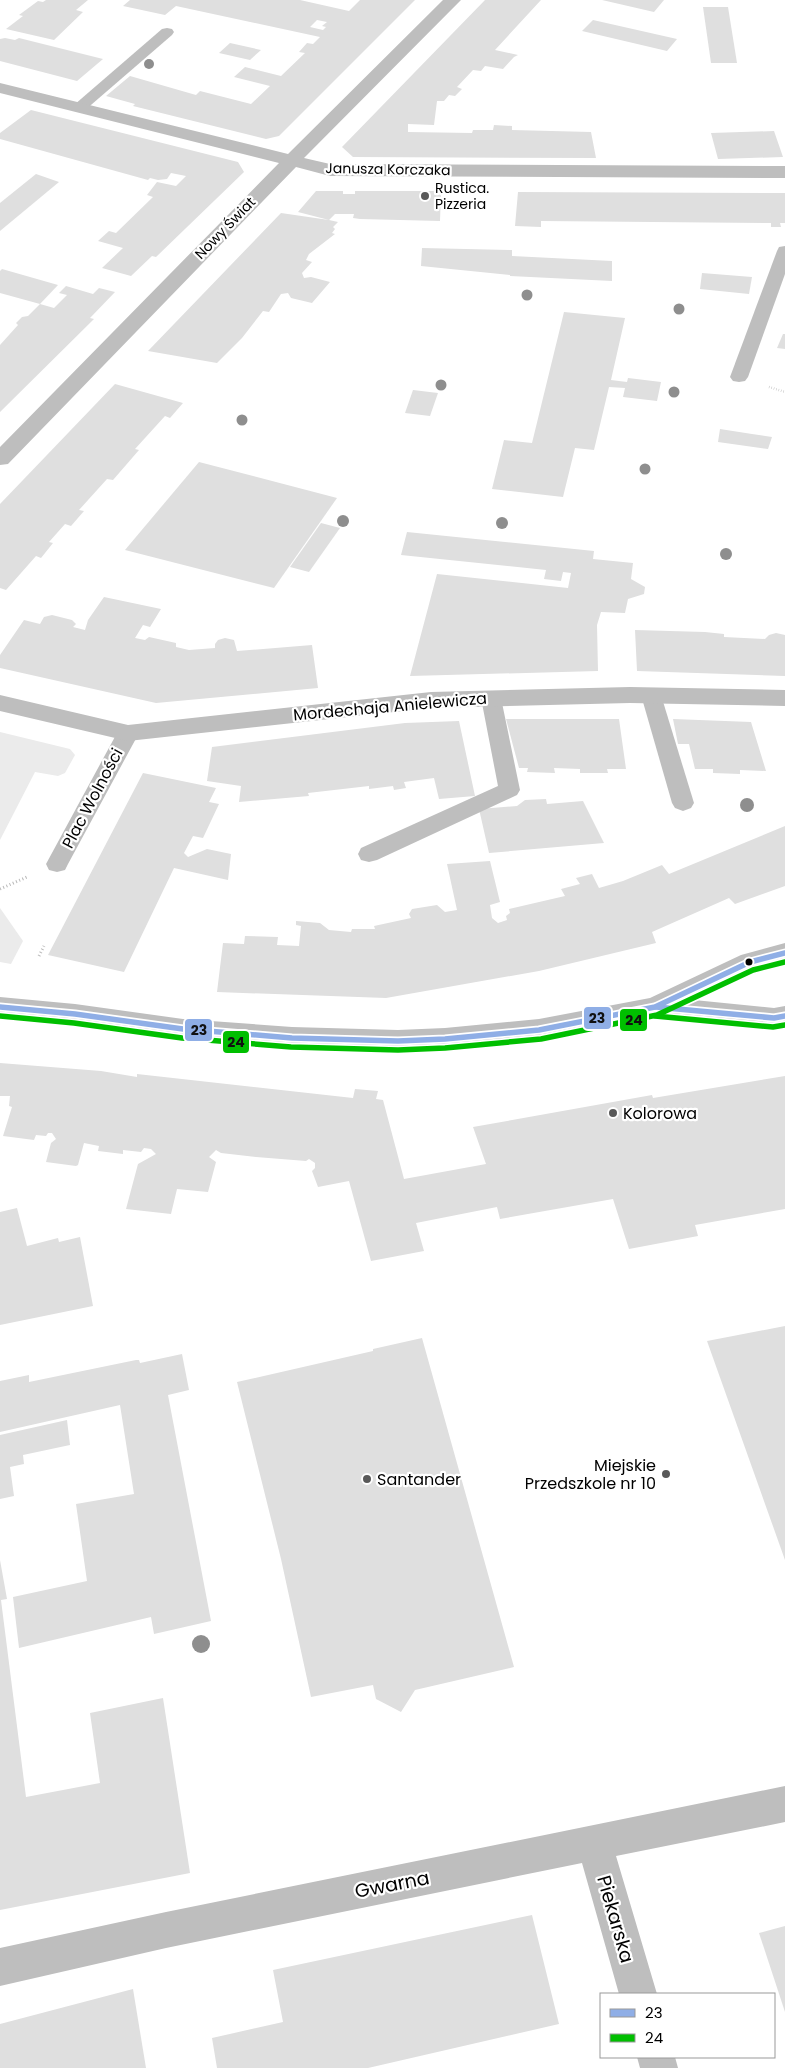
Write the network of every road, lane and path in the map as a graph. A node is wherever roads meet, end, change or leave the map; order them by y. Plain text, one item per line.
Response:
1 (453, 0) edge
2 (167, 32) dead end
3 (0, 88) edge
4 (79, 108) junction
5 (290, 161) junction
6 (785, 172) edge
7 (785, 251) edge
8 (739, 377) dead end
9 (0, 459) edge
10 (651, 695) junction
11 (491, 698) junction
12 (785, 698) edge
13 (0, 703) edge
14 (128, 733) junction
15 (683, 803) dead end
16 (368, 854) dead end
17 (57, 864) dead end
18 (44, 946) dead end
19 (785, 953) edge
20 (39, 956) dead end
21 (0, 1007) edge
22 (655, 1007) junction
23 (785, 1016) edge
24 (785, 1804) edge
25 (594, 1844) junction
26 (0, 1967) edge
27 (638, 1993) edge

1 - 5 street, Nowy Świat
2 - 4 lane
3 - 4 street, Janusza Korczaka
4 - 5 street, Janusza Korczaka
5 - 6 street, Janusza Korczaka
5 - 9 street, Nowy Świat
7 - 8 lane
10 - 11 street, Mordechaja Anielewicza
10 - 12 street, Mordechaja Anielewicza
10 - 15 lane
11 - 14 street, Mordechaja Anielewicza
11 - 16 lane
13 - 14 street, Mordechaja Anielewicza
14 - 17 lane, Plac Wolności
18 - 20 path
19 - 22 street
21 - 22 street
22 - 23 street
24 - 25 street, Gwarna
25 - 26 street, Gwarna
25 - 27 street, Piekarska

